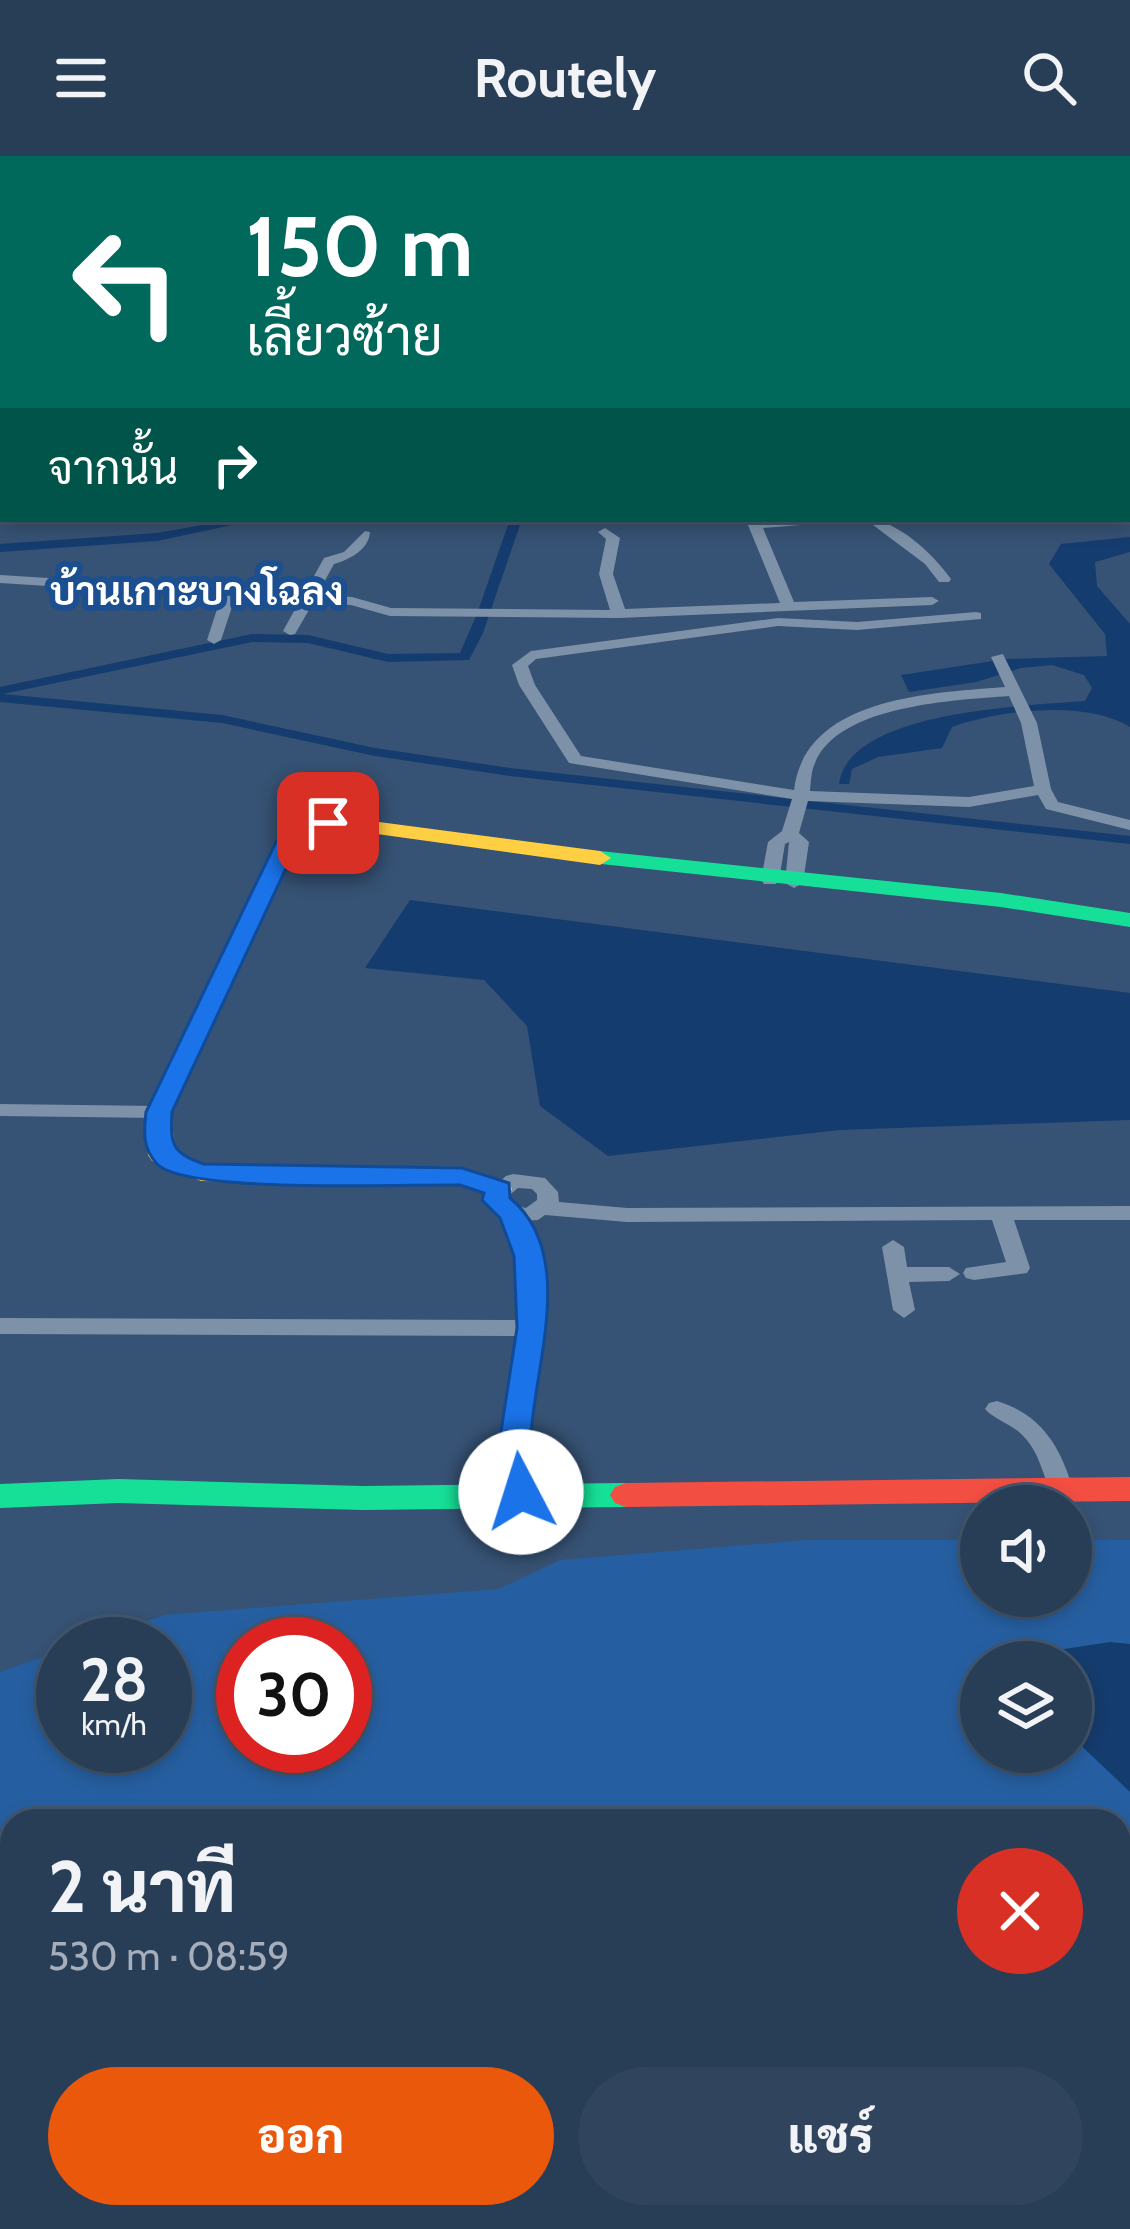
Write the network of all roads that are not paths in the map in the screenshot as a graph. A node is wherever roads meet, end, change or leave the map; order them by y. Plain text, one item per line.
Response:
1 (790, 522) edge
2 (876, 522) edge
3 (605, 532) dead end
4 (365, 535) dead end
5 (0, 579) edge
6 (944, 579) dead end
7 (154, 590) junction
8 (229, 594) junction
9 (310, 598) junction
10 (932, 601) dead end
11 (787, 603) junction
12 (145, 610) dead end
13 (619, 614) junction
14 (976, 616) dead end
15 (290, 631) dead end
16 (214, 640) dead end
17 (998, 657) dead end
18 (1014, 690) junction
19 (1043, 789) junction
20 (797, 813) junction
21 (1130, 824) edge
22 (782, 881) junction
23 (1130, 920) edge
24 (0, 1110) edge
25 (159, 1112) junction
26 (506, 1202) junction
27 (542, 1210) junction
28 (1130, 1213) edge
29 (1000, 1214) junction
30 (893, 1247) dead end
31 (529, 1256) junction
32 (974, 1273) dead end
33 (949, 1274) dead end
34 (897, 1275) junction
35 (904, 1310) dead end
36 (0, 1326) edge
37 (532, 1328) junction
38 (997, 1409) dead end
39 (1060, 1485) edge
40 (1092, 1489) edge
41 (1130, 1489) edge
42 (960, 1490) edge
43 (521, 1492) junction
44 (0, 1496) edge

1 - 11 street
2 - 6 street
3 - 13 street
4 - 9 street
5 - 7 street
7 - 8 street
7 - 12 street
8 - 9 street
8 - 16 street
9 - 13 street
9 - 15 street
10 - 11 street
11 - 13 street
14 - 20 street
17 - 18 street
18 - 19 street
18 - 20 street
19 - 20 street
19 - 21 street
20 - 22 street
22 - 23 street
22 - 25 street
24 - 25 street
25 - 26 street
26 - 27 street
26 - 27 street
26 - 31 street
27 - 29 street
27 - 31 street
28 - 29 street
29 - 32 street
30 - 34 street
31 - 37 street
33 - 34 street
34 - 35 street
36 - 37 street
37 - 43 street
38 - 39 street
40 - 41 street
42 - 43 street
43 - 44 street

